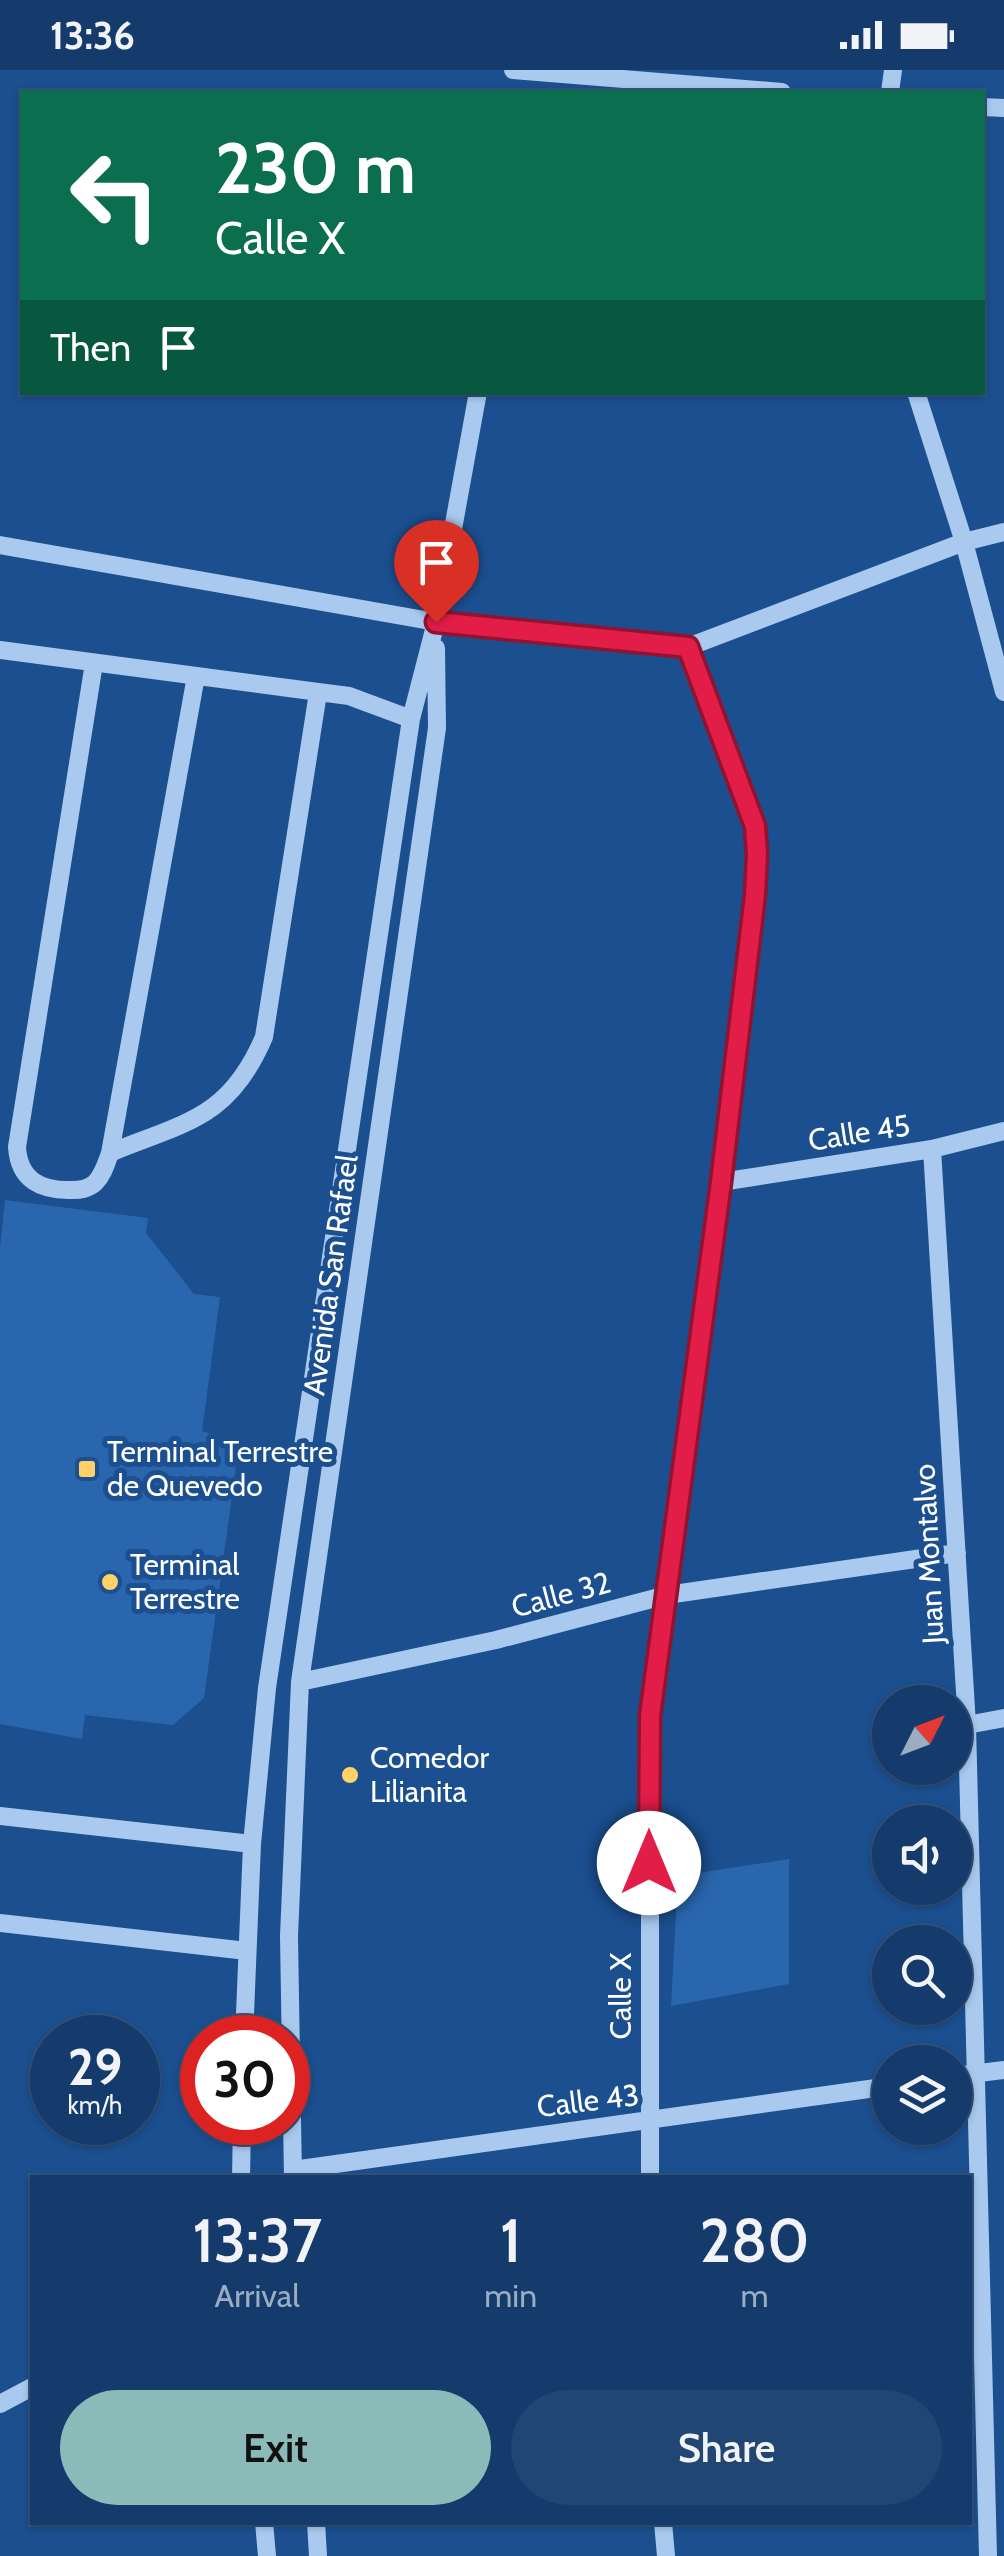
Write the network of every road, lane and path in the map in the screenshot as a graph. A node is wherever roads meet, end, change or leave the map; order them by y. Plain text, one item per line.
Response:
1 (513, 70) edge
2 (535, 79) edge
3 (744, 90) edge
4 (477, 395) edge
5 (917, 395) edge
6 (1004, 532) edge
7 (964, 542) junction
8 (0, 545) edge
9 (436, 622) junction
10 (688, 647) junction
11 (0, 650) edge
12 (94, 662) junction
13 (196, 676) junction
14 (1004, 692) edge
15 (318, 693) junction
16 (412, 719) junction
17 (1004, 1130) edge
18 (932, 1149) junction
19 (110, 1154) junction
20 (721, 1182) junction
21 (957, 1553) junction
22 (667, 1595) junction
23 (300, 1682) junction
24 (965, 1685) edge
25 (1004, 1718) edge
26 (972, 1724) edge
27 (969, 1785) edge
28 (0, 1816) edge
29 (252, 1844) junction
30 (0, 1923) edge
31 (246, 1951) junction
32 (245, 2015) edge
33 (1004, 2070) edge
34 (972, 2074) edge
35 (976, 2074) junction
36 (872, 2089) edge
37 (648, 2121) junction
38 (242, 2145) edge
39 (293, 2174) edge
40 (241, 2175) edge
41 (650, 2175) edge
42 (30, 2388) edge
43 (0, 2404) edge
44 (264, 2525) edge
45 (316, 2525) edge
46 (662, 2525) edge
47 (268, 2556) edge
48 (318, 2556) edge
49 (666, 2556) edge
50 (988, 2556) edge

1 - 2 street
2 - 3 street
4 - 9 street, Avenida San Rafael
5 - 7 street
6 - 7 street
7 - 10 street
7 - 14 street
8 - 9 street
9 - 10 street
9 - 16 street, Avenida San Rafael
9 - 23 street, Avenida San Rafael
10 - 20 street, Calle X
11 - 12 street
12 - 13 street
12 - 19 street
13 - 15 street
13 - 19 street
15 - 16 street
15 - 19 street
16 - 29 street, Avenida San Rafael
17 - 18 street, Calle 45
18 - 20 street, Calle 45
18 - 21 street, Juan Montalvo
20 - 22 street, Calle X
21 - 22 street, Calle 32
21 - 24 street, Juan Montalvo
22 - 23 street, Calle 32
22 - 37 street, Calle X
23 - 39 street, Avenida San Rafael
25 - 26 street
27 - 35 street, Juan Montalvo
28 - 29 street
29 - 31 street, Avenida San Rafael
30 - 31 street
31 - 32 street, Avenida San Rafael
33 - 35 street
34 - 35 street
35 - 50 street, Juan Montalvo
36 - 37 street, Calle 43
37 - 39 street, Calle 43
37 - 41 street, Calle X
38 - 40 street
42 - 43 street
44 - 47 street
45 - 48 street
46 - 49 street

